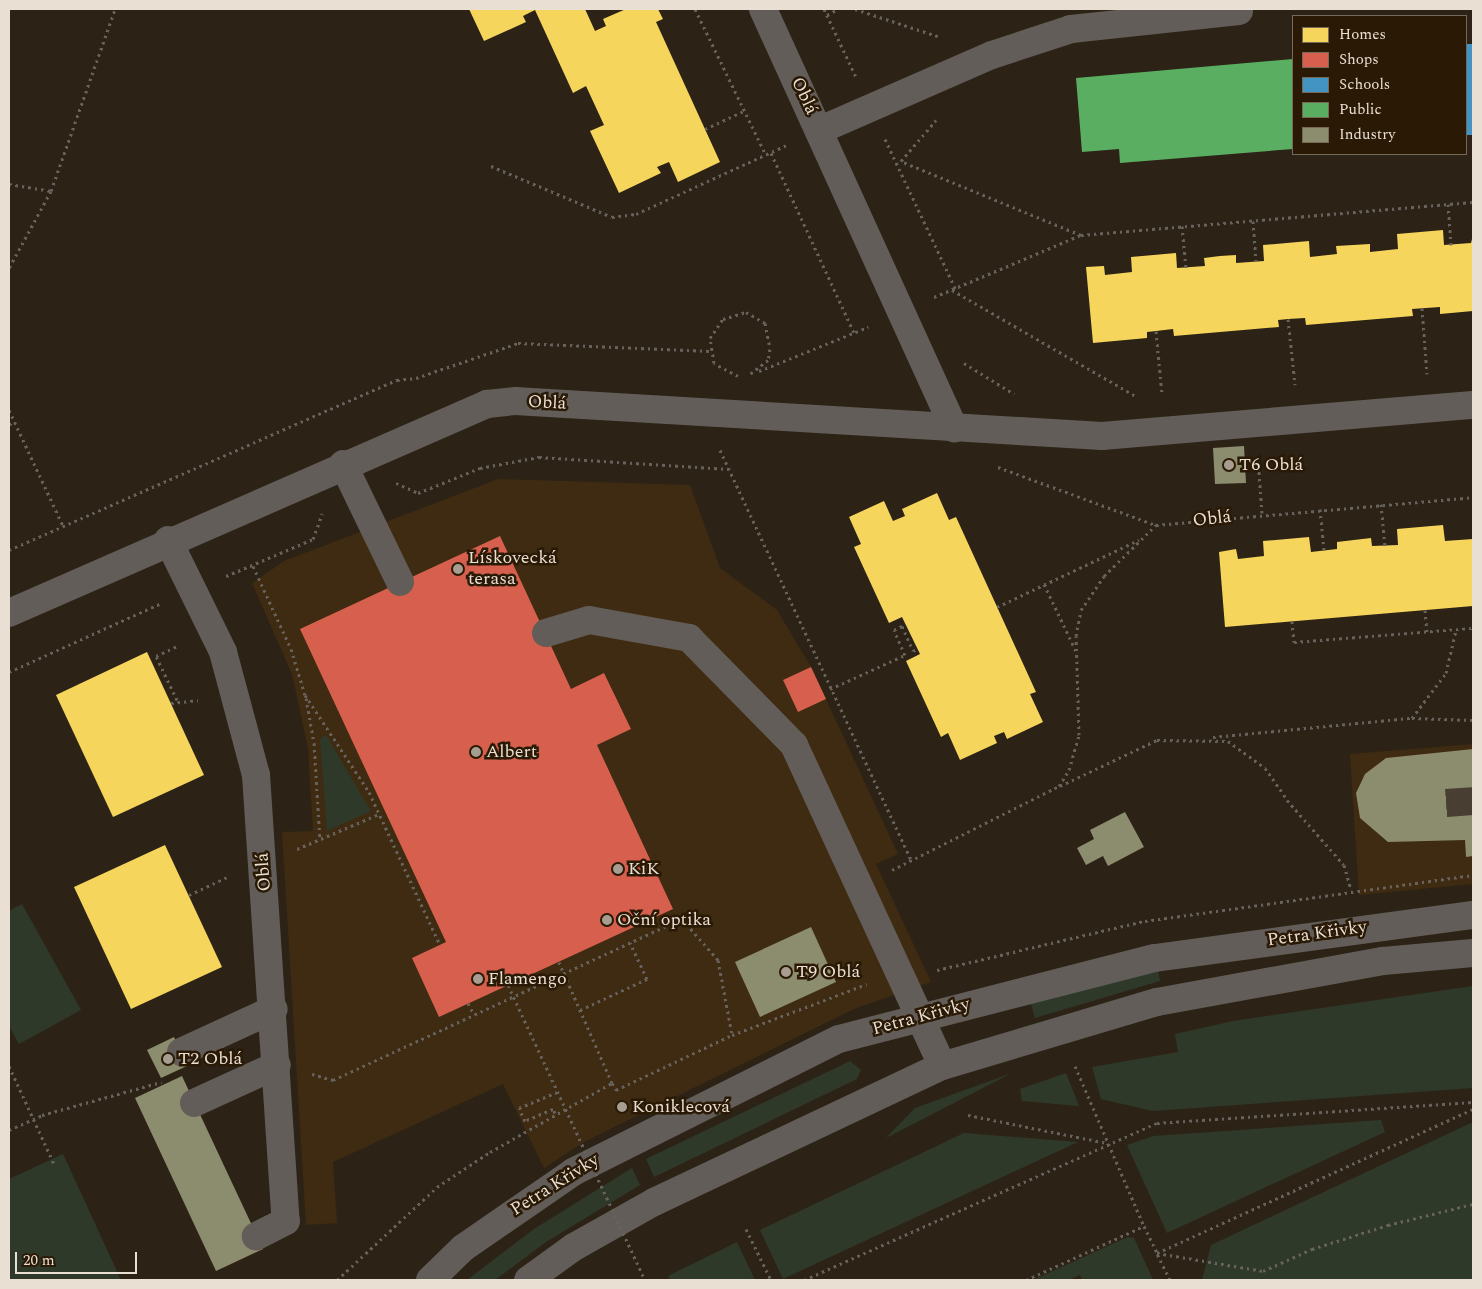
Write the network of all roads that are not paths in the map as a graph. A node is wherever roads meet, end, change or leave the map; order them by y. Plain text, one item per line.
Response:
1 (763, 9) edge
2 (1239, 11) dead end
3 (820, 130) junction
4 (1473, 405) edge
5 (954, 429) junction
6 (343, 464) junction
7 (168, 540) junction
8 (400, 582) dead end
9 (9, 613) edge
10 (546, 633) dead end
11 (1473, 915) edge
12 (1473, 953) edge
13 (274, 1009) junction
14 (919, 1016) junction
15 (181, 1052) dead end
16 (277, 1065) junction
17 (942, 1066) junction
18 (194, 1103) dead end
19 (253, 1229) dead end
20 (430, 1280) edge
21 (528, 1280) edge

1 - 3 street, Oblá
2 - 3 street
3 - 5 street, Oblá
4 - 5 street, Oblá
5 - 6 street, Oblá
6 - 7 street, Oblá
6 - 8 street
7 - 9 street, Oblá
7 - 13 street, Oblá
10 - 14 street
11 - 14 street, Petra Křivky
12 - 17 street, Petra Křivky
13 - 15 street
13 - 16 street, Oblá
14 - 17 street
14 - 20 street, Petra Křivky
16 - 18 street
16 - 19 street, Oblá
17 - 21 street, Petra Křivky

